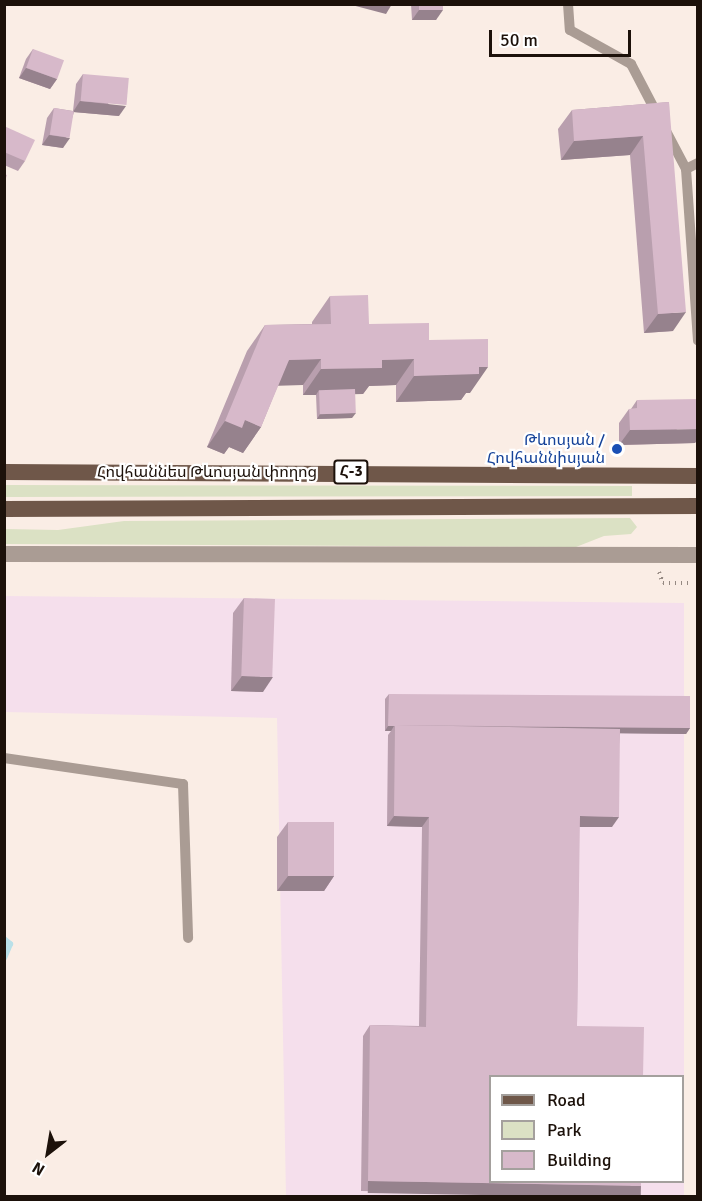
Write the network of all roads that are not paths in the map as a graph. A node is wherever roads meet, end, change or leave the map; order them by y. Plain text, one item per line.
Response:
1 (568, 4) edge
2 (698, 163) edge
3 (686, 169) junction
4 (698, 341) edge
5 (4, 472) edge
6 (698, 476) edge
7 (698, 506) edge
8 (4, 509) edge
9 (4, 554) edge
10 (698, 555) edge
11 (4, 758) edge
12 (188, 938) dead end

1 - 3 lane
2 - 3 lane
3 - 4 lane
5 - 6 main road, Հովհաննես Թևոսյան փողոց / Հ-3
7 - 8 main road, Հ-3
9 - 10 street
11 - 12 lane

